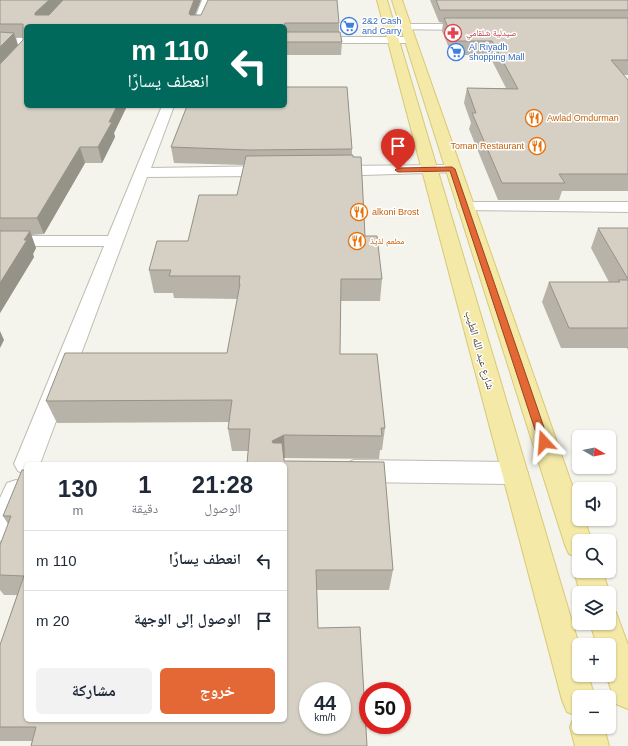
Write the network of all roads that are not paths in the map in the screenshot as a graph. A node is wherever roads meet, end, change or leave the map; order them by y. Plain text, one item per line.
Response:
1 (207, 0) edge
2 (382, 0) edge
3 (396, 0) edge
4 (199, 24) edge
5 (484, 27) edge
6 (399, 34) junction
7 (287, 40) edge
8 (0, 41) edge
9 (24, 41) edge
10 (167, 108) edge
11 (452, 169) junction
12 (430, 170) junction
13 (286, 171) edge
14 (318, 171) edge
15 (143, 173) junction
16 (465, 207) junction
17 (628, 207) edge
18 (0, 241) edge
19 (114, 241) junction
20 (28, 462) edge
21 (24, 471) edge
22 (333, 471) edge
23 (515, 473) junction
24 (0, 529) edge
25 (575, 534) edge
26 (607, 630) edge
27 (576, 690) edge
28 (628, 692) edge
29 (588, 734) edge
30 (592, 746) edge

1 - 4 street
2 - 6 main road, شارع عبد الله الطيب
3 - 6 main road, شارع عبد الله الطيب
5 - 6 street
6 - 7 street
6 - 11 main road, شارع عبد الله الطيب
6 - 12 main road, شارع عبد الله الطيب
8 - 9 street
10 - 15 street
11 - 12 street
11 - 16 main road, شارع عبد الله الطيب
12 - 14 street
12 - 23 main road, شارع عبد الله الطيب
13 - 15 street
15 - 19 street
16 - 17 street
16 - 25 main road, شارع عبد الله الطيب
18 - 19 street
19 - 20 street
21 - 24 street
22 - 23 street
23 - 27 main road, شارع عبد الله الطيب
26 - 28 main road
29 - 30 main road

